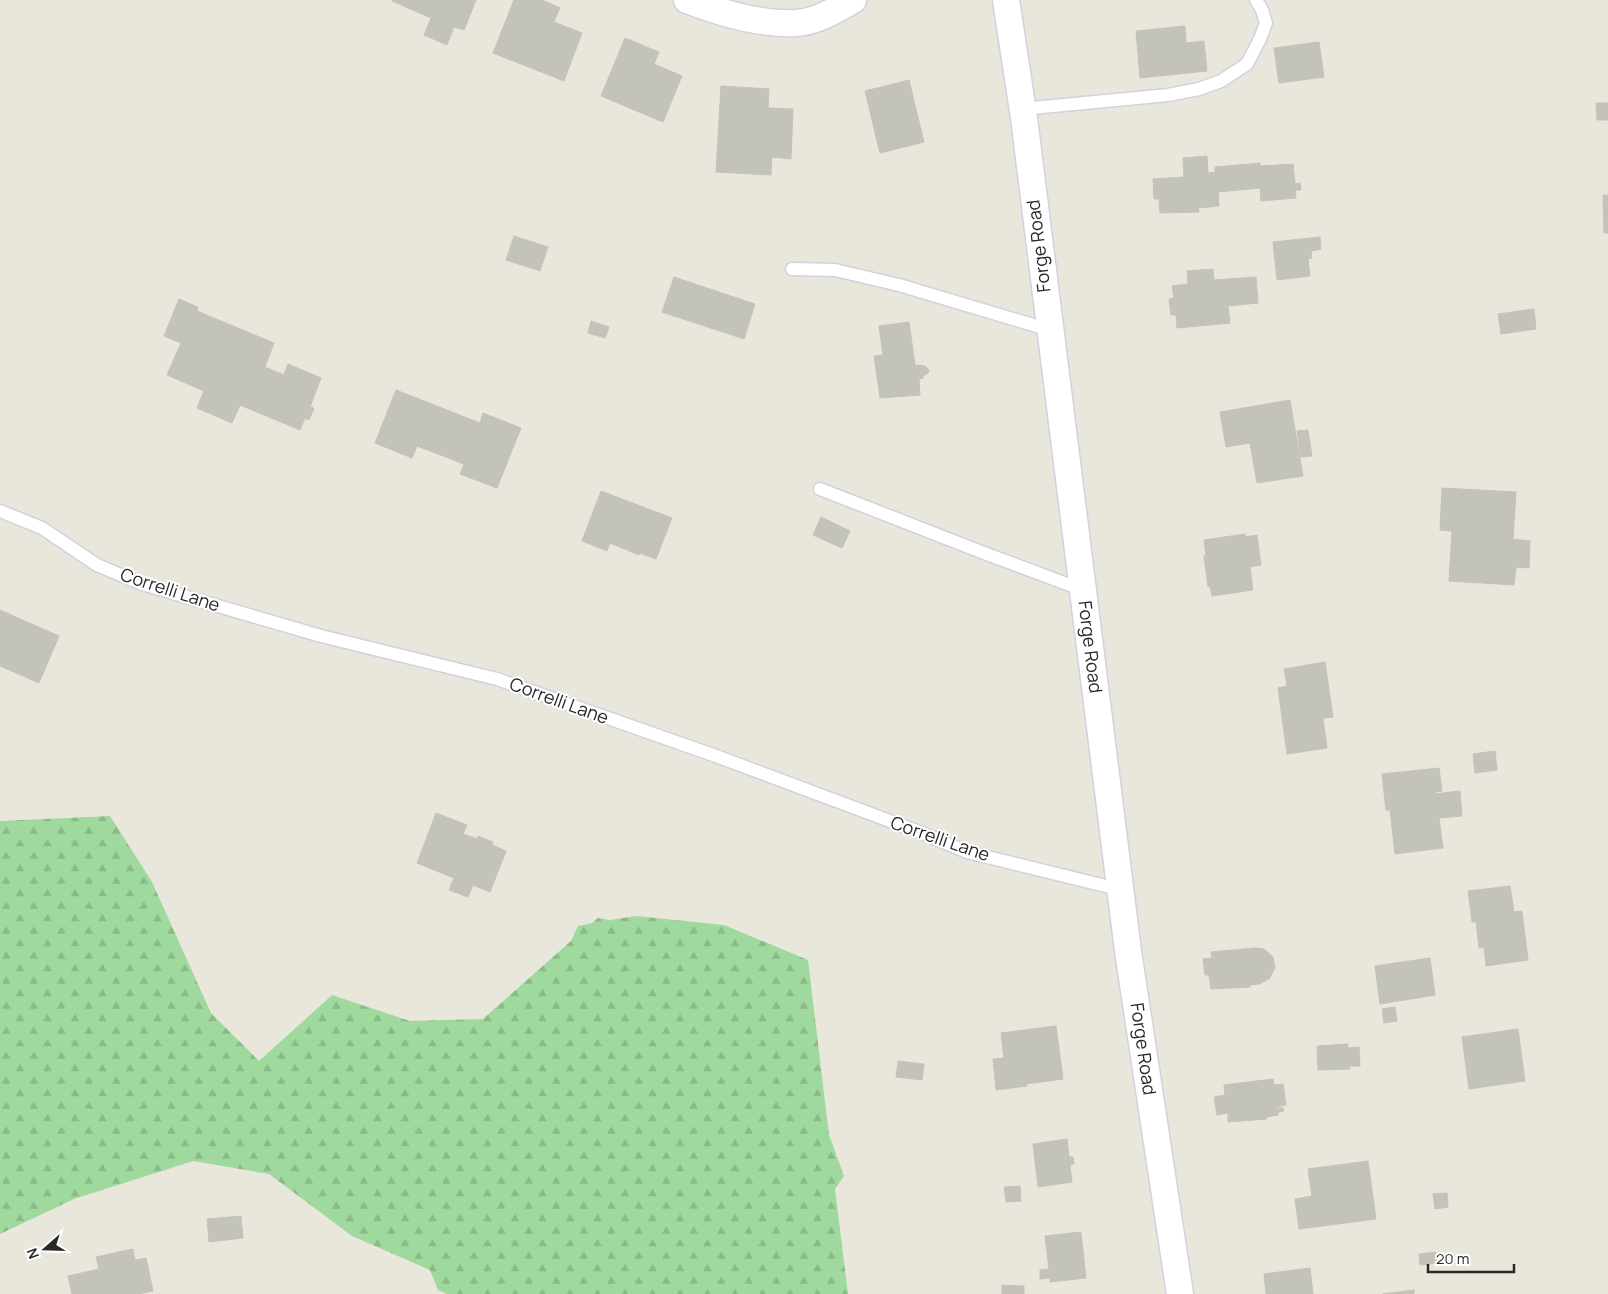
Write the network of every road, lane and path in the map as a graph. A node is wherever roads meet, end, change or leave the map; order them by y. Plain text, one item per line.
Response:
1 (688, 0) edge
2 (853, 0) edge
3 (1008, 0) edge
4 (1256, 0) edge
5 (1022, 109) junction
6 (792, 268) dead end
7 (1050, 330) junction
8 (820, 489) dead end
9 (0, 511) edge
10 (1083, 590) junction
11 (1122, 890) junction
12 (1180, 1294) edge

1 - 2 street
3 - 5 street, Forge Road
4 - 5 lane
5 - 7 street, Forge Road
6 - 7 lane
7 - 10 street, Forge Road
8 - 10 lane
9 - 11 lane, Correlli Lane
10 - 11 street, Forge Road
11 - 12 street, Forge Road

